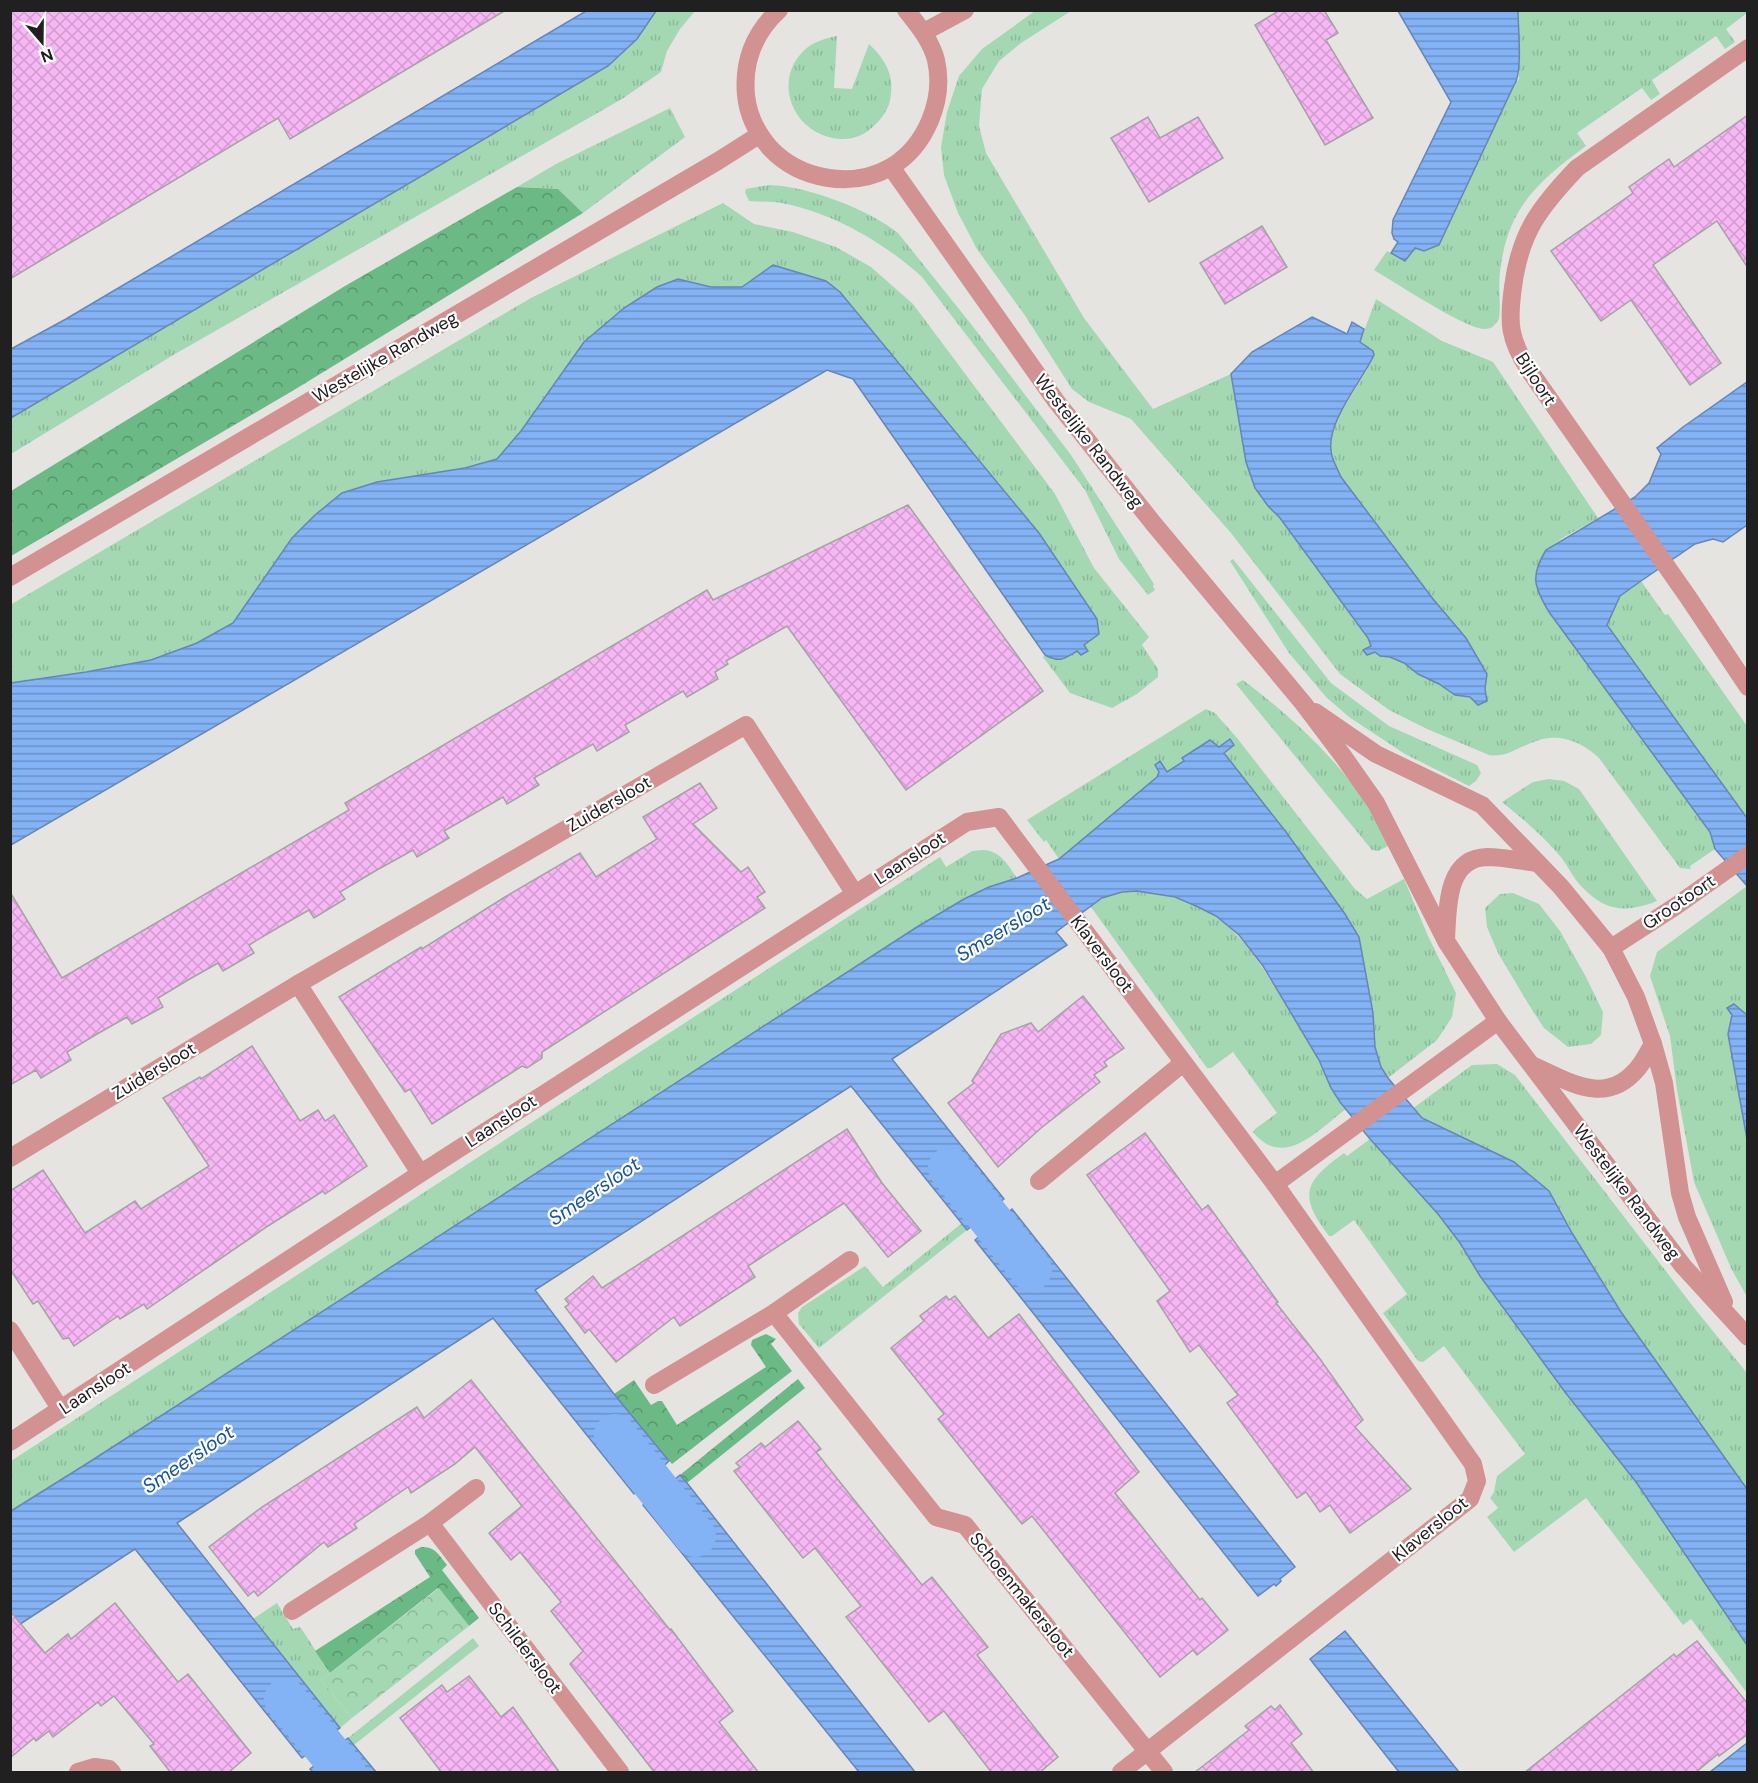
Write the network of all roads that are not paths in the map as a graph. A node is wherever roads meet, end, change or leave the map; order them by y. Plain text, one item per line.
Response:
1 (779, 10) edge
2 (906, 10) edge
3 (964, 10) edge
4 (924, 32) junction
5 (1748, 48) edge
6 (759, 135) junction
7 (891, 167) junction
8 (10, 577) edge
9 (1748, 687) edge
10 (1303, 703) junction
11 (999, 817) joint
12 (1748, 855) edge
13 (1538, 863) junction
14 (855, 894) junction
15 (1446, 941) junction
16 (1611, 948) junction
17 (297, 984) junction
18 (1498, 1022) junction
19 (1653, 1044) junction
20 (1183, 1063) junction
21 (1530, 1064) junction
22 (10, 1158) edge
23 (420, 1173) junction
24 (1039, 1181) dead end
25 (1275, 1184) junction
26 (850, 1260) dead end
27 (774, 1313) junction
28 (1729, 1315) junction
29 (10, 1330) edge
30 (1748, 1337) edge
31 (654, 1385) dead end
32 (61, 1410) junction
33 (10, 1442) edge
34 (476, 1488) dead end
35 (430, 1523) junction
36 (292, 1611) dead end
37 (1148, 1751) junction
38 (78, 1773) edge
39 (112, 1773) edge
40 (620, 1773) edge
41 (1121, 1773) edge
42 (1164, 1773) edge

1 - 6 street
2 - 4 street
3 - 4 street
4 - 7 street
5 - 9 street, Bijloort
6 - 7 street
6 - 8 street, Westelijke Randweg
7 - 10 street, Westelijke Randweg
10 - 13 street, Westelijke Randweg
10 - 15 street, Westelijke Randweg
11 - 14 street, Laansloot
11 - 20 street, Klaversloot
12 - 16 street, Grootoort
13 - 15 street
13 - 16 street, Westelijke Randweg
14 - 17 street, Zuidersloot
14 - 23 street, Laansloot
15 - 18 street, Westelijke Randweg
16 - 19 street, Westelijke Randweg
17 - 22 street, Zuidersloot
17 - 23 street
18 - 21 street, Westelijke Randweg
18 - 25 street
19 - 21 street, Westelijke Randweg
19 - 28 street, Westelijke Randweg
20 - 24 street
20 - 25 street, Klaversloot
21 - 28 street, Westelijke Randweg
23 - 32 street, Laansloot
25 - 37 street, Klaversloot
26 - 27 street
27 - 31 street
27 - 37 street, Schoenmakersloot
28 - 30 street, Westelijke Randweg
29 - 32 street
32 - 33 street, Laansloot
34 - 35 street
35 - 36 street
35 - 40 street, Schildersloot
37 - 41 street, Klaversloot
37 - 42 street, Schoenmakersloot
38 - 39 street

